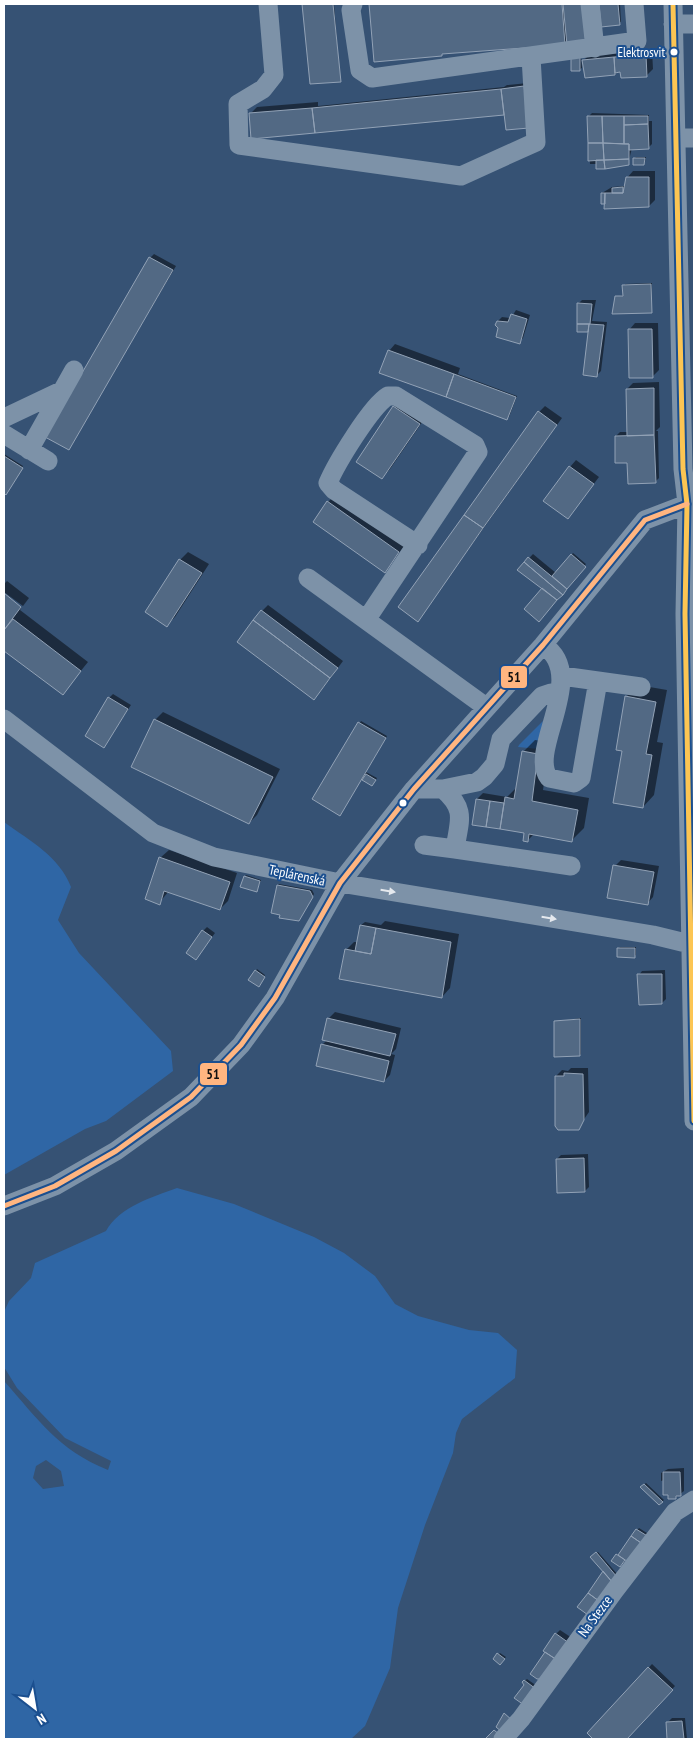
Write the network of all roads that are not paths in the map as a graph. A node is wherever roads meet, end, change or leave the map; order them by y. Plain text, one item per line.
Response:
1 (268, 4) edge
2 (353, 4) edge
3 (590, 4) edge
4 (634, 4) edge
5 (673, 4) edge
6 (673, 24) junction
7 (694, 24) edge
8 (594, 48) junction
9 (531, 57) junction
10 (676, 138) junction
11 (694, 138) edge
12 (74, 370) dead end
13 (63, 390) junction
14 (4, 418) edge
15 (4, 434) edge
16 (29, 450) junction
17 (48, 461) dead end
18 (689, 467) edge
19 (687, 504) junction
20 (418, 545) junction
21 (308, 578) dead end
22 (690, 614) edge
23 (366, 620) junction
24 (543, 645) junction
25 (562, 676) junction
26 (598, 681) junction
27 (641, 687) dead end
28 (558, 694) junction
29 (486, 707) junction
30 (4, 719) edge
31 (477, 782) junction
32 (414, 789) junction
33 (443, 789) junction
34 (460, 810) junction
35 (424, 845) dead end
36 (455, 849) junction
37 (571, 866) dead end
38 (340, 883) junction
39 (692, 945) edge
40 (694, 1121) edge
41 (4, 1206) edge
42 (694, 1500) edge
43 (503, 1739) edge

1 - 9 street
2 - 9 street
3 - 8 street
4 - 8 street
5 - 6 street
6 - 7 street
6 - 10 street
8 - 9 street
10 - 11 street
10 - 18 street
12 - 13 street
13 - 14 street
13 - 16 street
15 - 16 street
16 - 17 street
18 - 19 street
19 - 22 street
19 - 24 street
20 - 20 street
20 - 23 street
21 - 23 street
22 - 39 street
23 - 29 street
24 - 25 street
24 - 29 street
25 - 26 street
25 - 28 street
26 - 27 street
26 - 28 street
28 - 31 street
29 - 32 street
30 - 38 street, Teplárenská
31 - 33 street
31 - 34 street
32 - 33 street
32 - 38 street
33 - 34 street
34 - 36 street
35 - 36 street
36 - 37 street
38 -> 39 street, Teplárenská
38 - 41 street
39 - 40 street
42 - 43 street, Na Stezce

